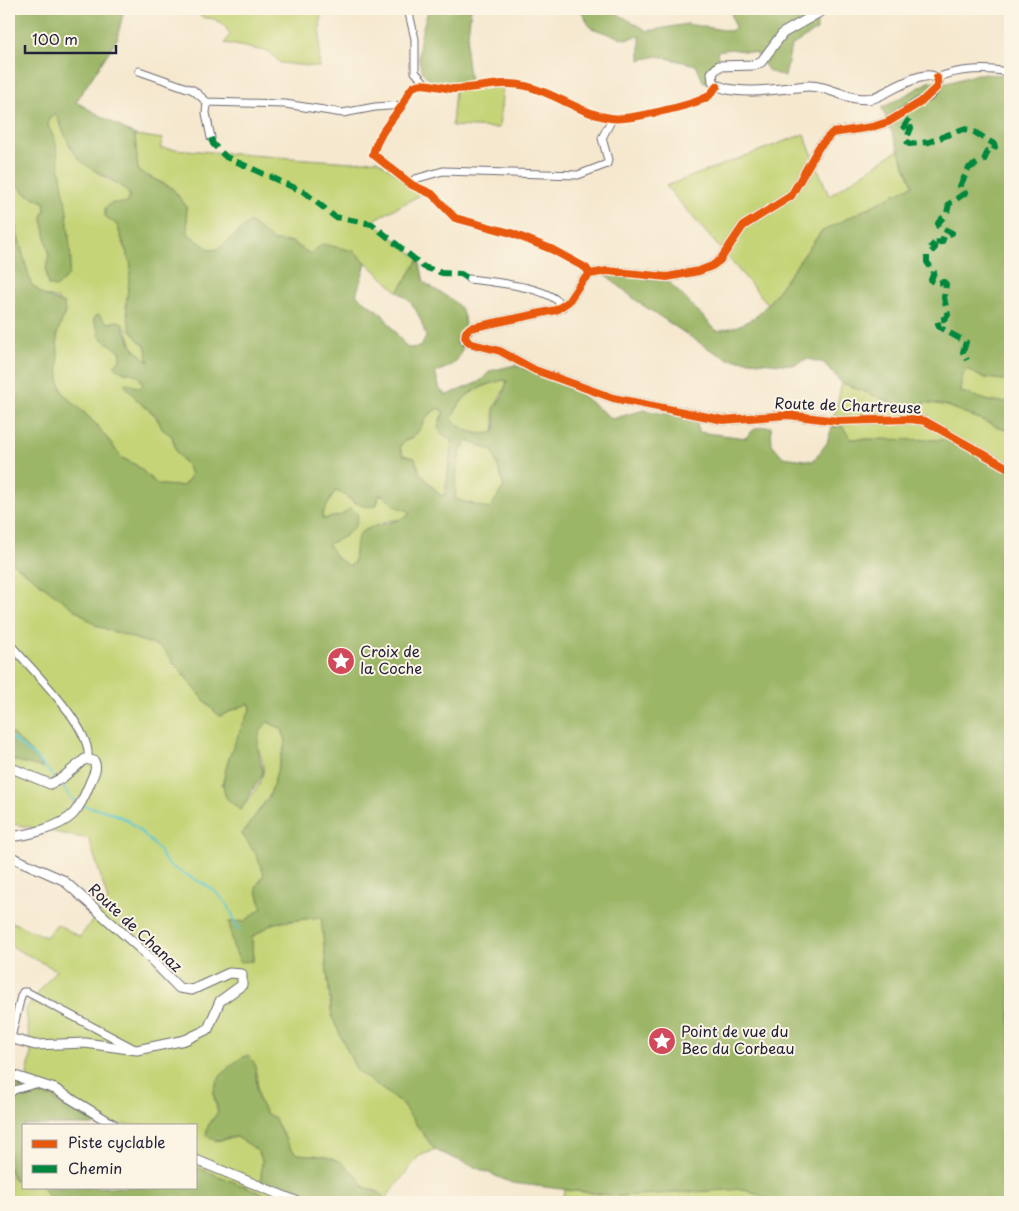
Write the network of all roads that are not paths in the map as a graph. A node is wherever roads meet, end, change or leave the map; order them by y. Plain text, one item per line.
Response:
1 (408, 9) edge
2 (825, 9) edge
3 (139, 71) dead end
4 (1010, 73) edge
5 (937, 78) junction
6 (426, 84) junction
7 (717, 86) junction
8 (207, 102) junction
9 (403, 105) junction
10 (612, 119) junction
11 (211, 138) dead end
12 (412, 182) junction
13 (590, 274) junction
14 (469, 279) dead end
15 (563, 306) junction
16 (1010, 469) edge
17 (9, 643) edge
18 (84, 759) junction
19 (9, 767) edge
20 (9, 836) edge
21 (9, 856) edge
22 (10, 1038) edge
23 (138, 1050) junction
24 (9, 1074) edge
25 (39, 1083) junction
26 (9, 1095) edge
27 (112, 1124) edge
28 (198, 1161) edge
29 (298, 1202) edge

1 - 6 street
2 - 7 street
3 - 8 street
4 - 5 street
5 - 7 street
5 - 13 street
6 - 9 street
6 - 10 street
7 - 10 street
8 - 9 street
8 - 11 street
9 - 12 street
10 - 12 street
12 - 13 street
13 - 15 street
14 - 15 street
15 - 16 street, Route de Chartreuse
17 - 18 street
18 - 19 street
18 - 20 street
21 - 23 street, Route de Chanaz
22 - 23 street, Route de Chanaz
22 - 23 street
24 - 25 street
25 - 26 street
25 - 27 street
28 - 29 street

